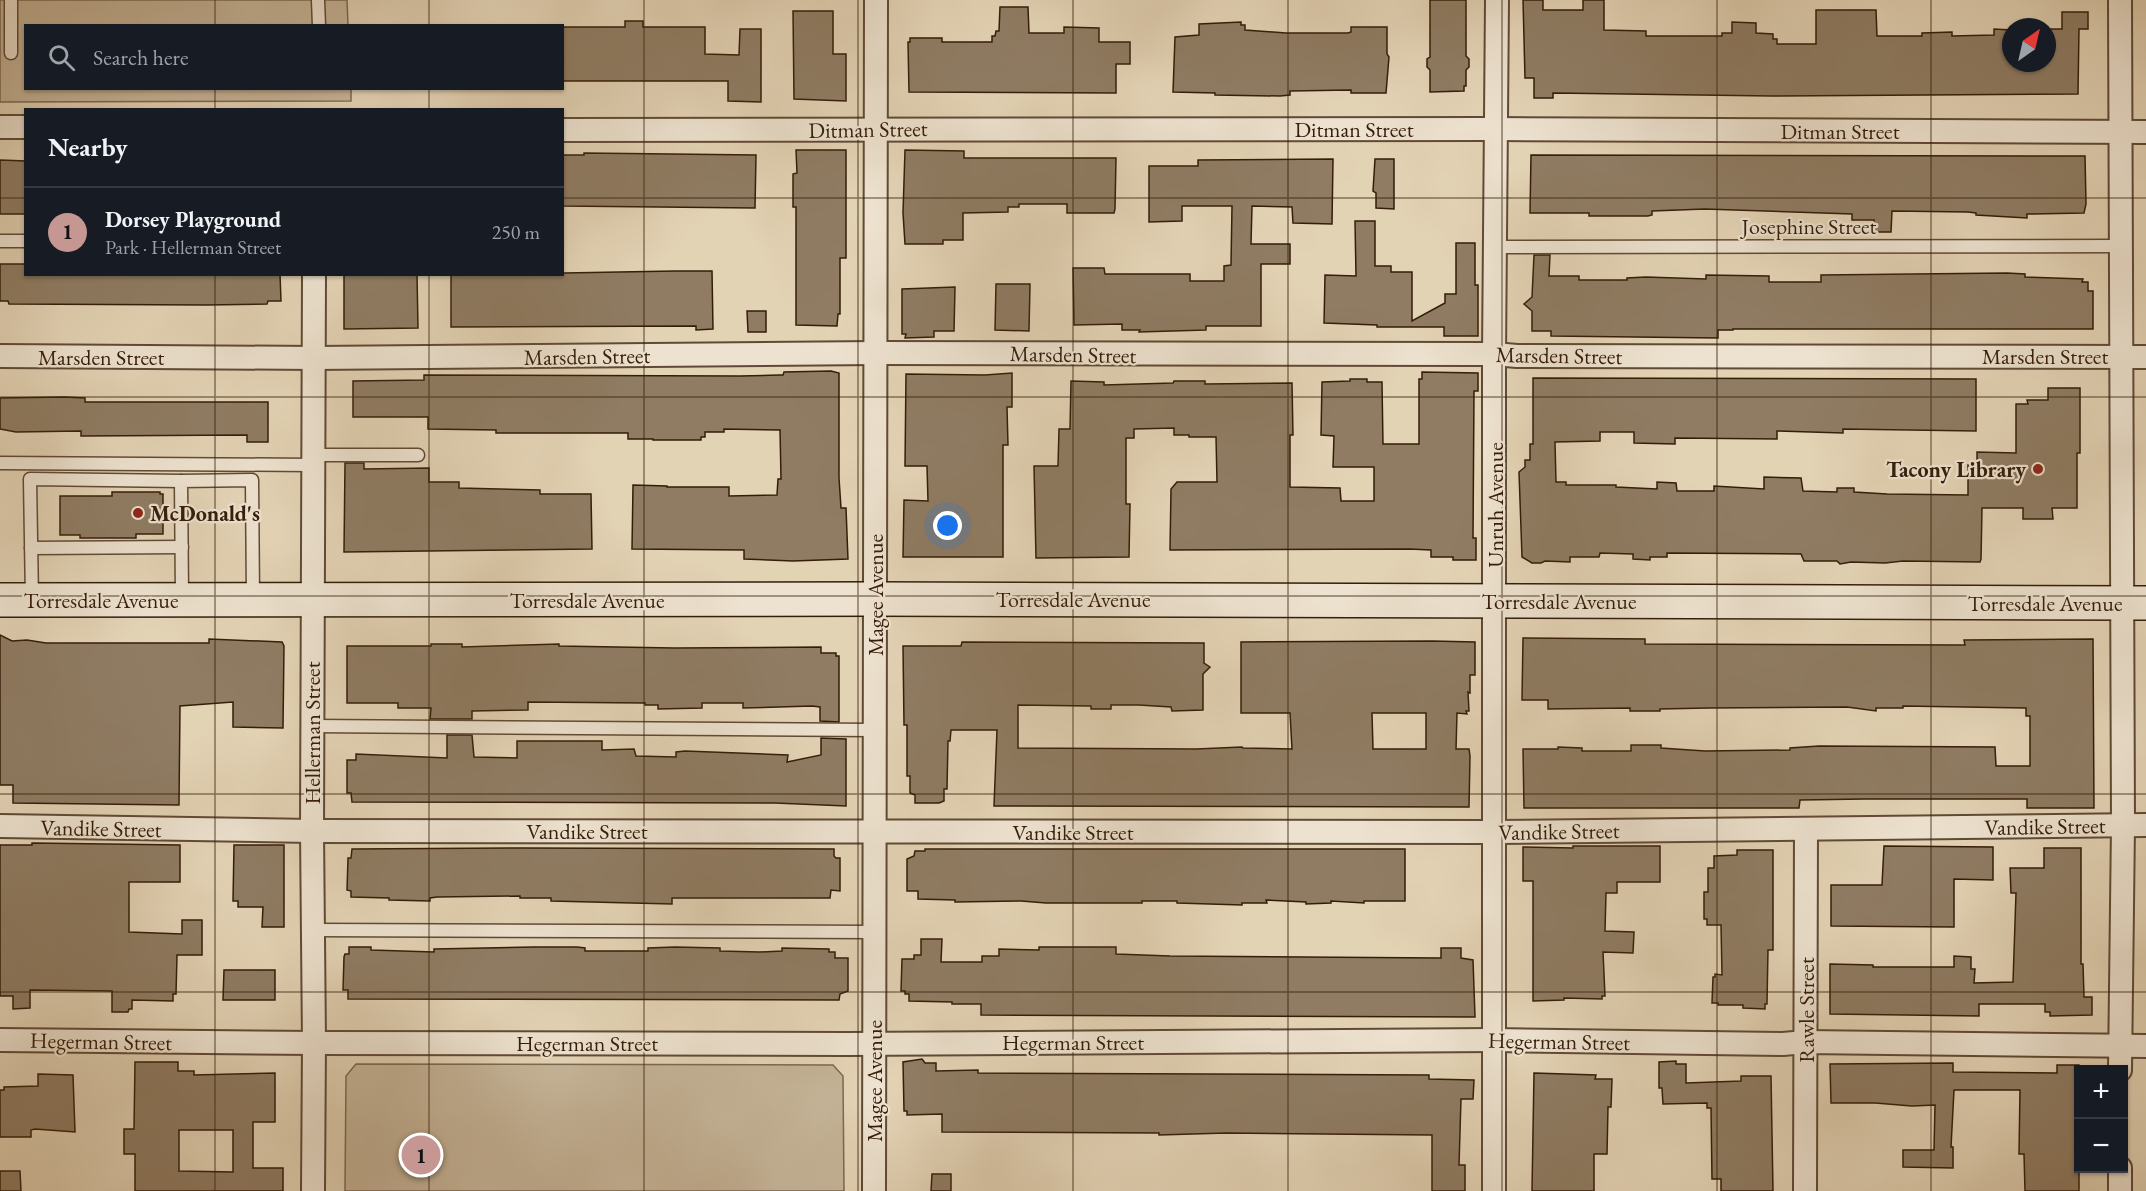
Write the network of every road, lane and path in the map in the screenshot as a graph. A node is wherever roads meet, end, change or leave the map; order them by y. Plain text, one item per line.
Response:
1 (10, 0) edge
2 (318, 0) edge
3 (876, 0) edge
4 (1497, 0) edge
5 (2120, 0) edge
6 (319, 24) edge
7 (11, 53) dead end
8 (0, 127) edge
9 (24, 127) edge
10 (1496, 129) junction
11 (564, 130) edge
12 (876, 130) junction
13 (2122, 132) junction
14 (2146, 132) edge
15 (0, 241) edge
16 (24, 241) edge
17 (2121, 246) junction
18 (1496, 248) junction
19 (314, 276) edge
20 (876, 353) junction
21 (1494, 354) junction
22 (0, 356) edge
23 (2121, 356) junction
24 (2146, 357) edge
25 (315, 358) junction
26 (418, 455) dead end
27 (314, 460) junction
28 (0, 463) edge
29 (181, 481) junction
30 (182, 547) junction
31 (31, 548) junction
32 (875, 599) junction
33 (0, 600) edge
34 (32, 600) junction
35 (183, 600) junction
36 (253, 600) junction
37 (312, 600) junction
38 (1495, 600) junction
39 (2133, 603) edge
40 (312, 726) junction
41 (875, 730) junction
42 (2122, 825) junction
43 (2146, 825) edge
44 (0, 826) edge
45 (1806, 829) junction
46 (312, 831) junction
47 (875, 831) junction
48 (1495, 832) junction
49 (313, 930) junction
50 (875, 932) junction
51 (0, 1040) edge
52 (1494, 1040) junction
53 (874, 1042) junction
54 (1806, 1042) junction
55 (314, 1043) junction
56 (2120, 1046) junction
57 (2146, 1046) edge
58 (2120, 1065) edge
59 (2120, 1173) edge
60 (313, 1191) edge
61 (874, 1191) edge
62 (1494, 1191) edge
63 (1805, 1191) edge
64 (2120, 1191) edge

1 - 7 lane
2 - 6 lane
3 - 12 street, Magee Avenue
4 - 10 street, Unruh Avenue
5 - 13 street
8 - 9 street
10 - 12 street, Ditman Street
10 - 13 street, Ditman Street
10 - 18 street, Unruh Avenue
11 - 12 street, Ditman Street
12 - 20 street, Magee Avenue
13 - 14 street, Ditman Street
13 - 17 street
15 - 16 lane
17 - 18 lane, Josephine Street
17 - 23 street
18 - 21 street, Unruh Avenue
19 - 25 street, Hellerman Street
20 - 21 street, Marsden Street
20 - 25 street, Marsden Street
20 - 32 street, Magee Avenue
21 - 23 street, Marsden Street
21 - 38 street, Unruh Avenue
22 - 25 street, Marsden Street
23 - 24 street, Marsden Street
23 - 39 street
25 - 27 street, Hellerman Street
26 - 27 lane
27 - 28 lane
27 - 37 street, Hellerman Street
29 - 30 lane
29 - 31 lane
29 - 36 lane
30 - 31 lane
30 - 35 lane
31 - 34 lane
32 - 37 street, Torresdale Avenue
32 - 38 street, Torresdale Avenue
32 - 41 street, Magee Avenue
33 - 34 street, Torresdale Avenue
34 - 35 street, Torresdale Avenue
35 - 36 street, Torresdale Avenue
36 - 37 street, Torresdale Avenue
37 - 40 street, Hellerman Street
38 - 39 street, Torresdale Avenue
38 - 48 street, Unruh Avenue
39 - 42 street
40 - 41 lane
40 - 46 street, Hellerman Street
41 - 47 street, Magee Avenue
42 - 43 street, Vandike Street
42 - 45 street, Vandike Street
42 - 56 street
44 - 46 street, Vandike Street
45 - 48 street, Vandike Street
45 - 54 street, Rawle Street
46 - 47 street, Vandike Street
46 - 49 street, Hellerman Street
47 - 48 street, Vandike Street
47 - 50 street, Magee Avenue
48 - 52 street, Unruh Avenue
49 - 50 lane
49 - 55 street, Hellerman Street
50 - 53 street, Magee Avenue
51 - 55 street, Hegerman Street
52 - 53 street, Hegerman Street
52 - 54 street, Hegerman Street
52 - 62 street, Unruh Avenue
53 - 55 street, Hegerman Street
53 - 61 street, Magee Avenue
54 - 56 street, Hegerman Street
54 - 63 street, Rawle Street
55 - 60 street, Hellerman Street
56 - 57 street, Hegerman Street
56 - 58 street
59 - 64 street

